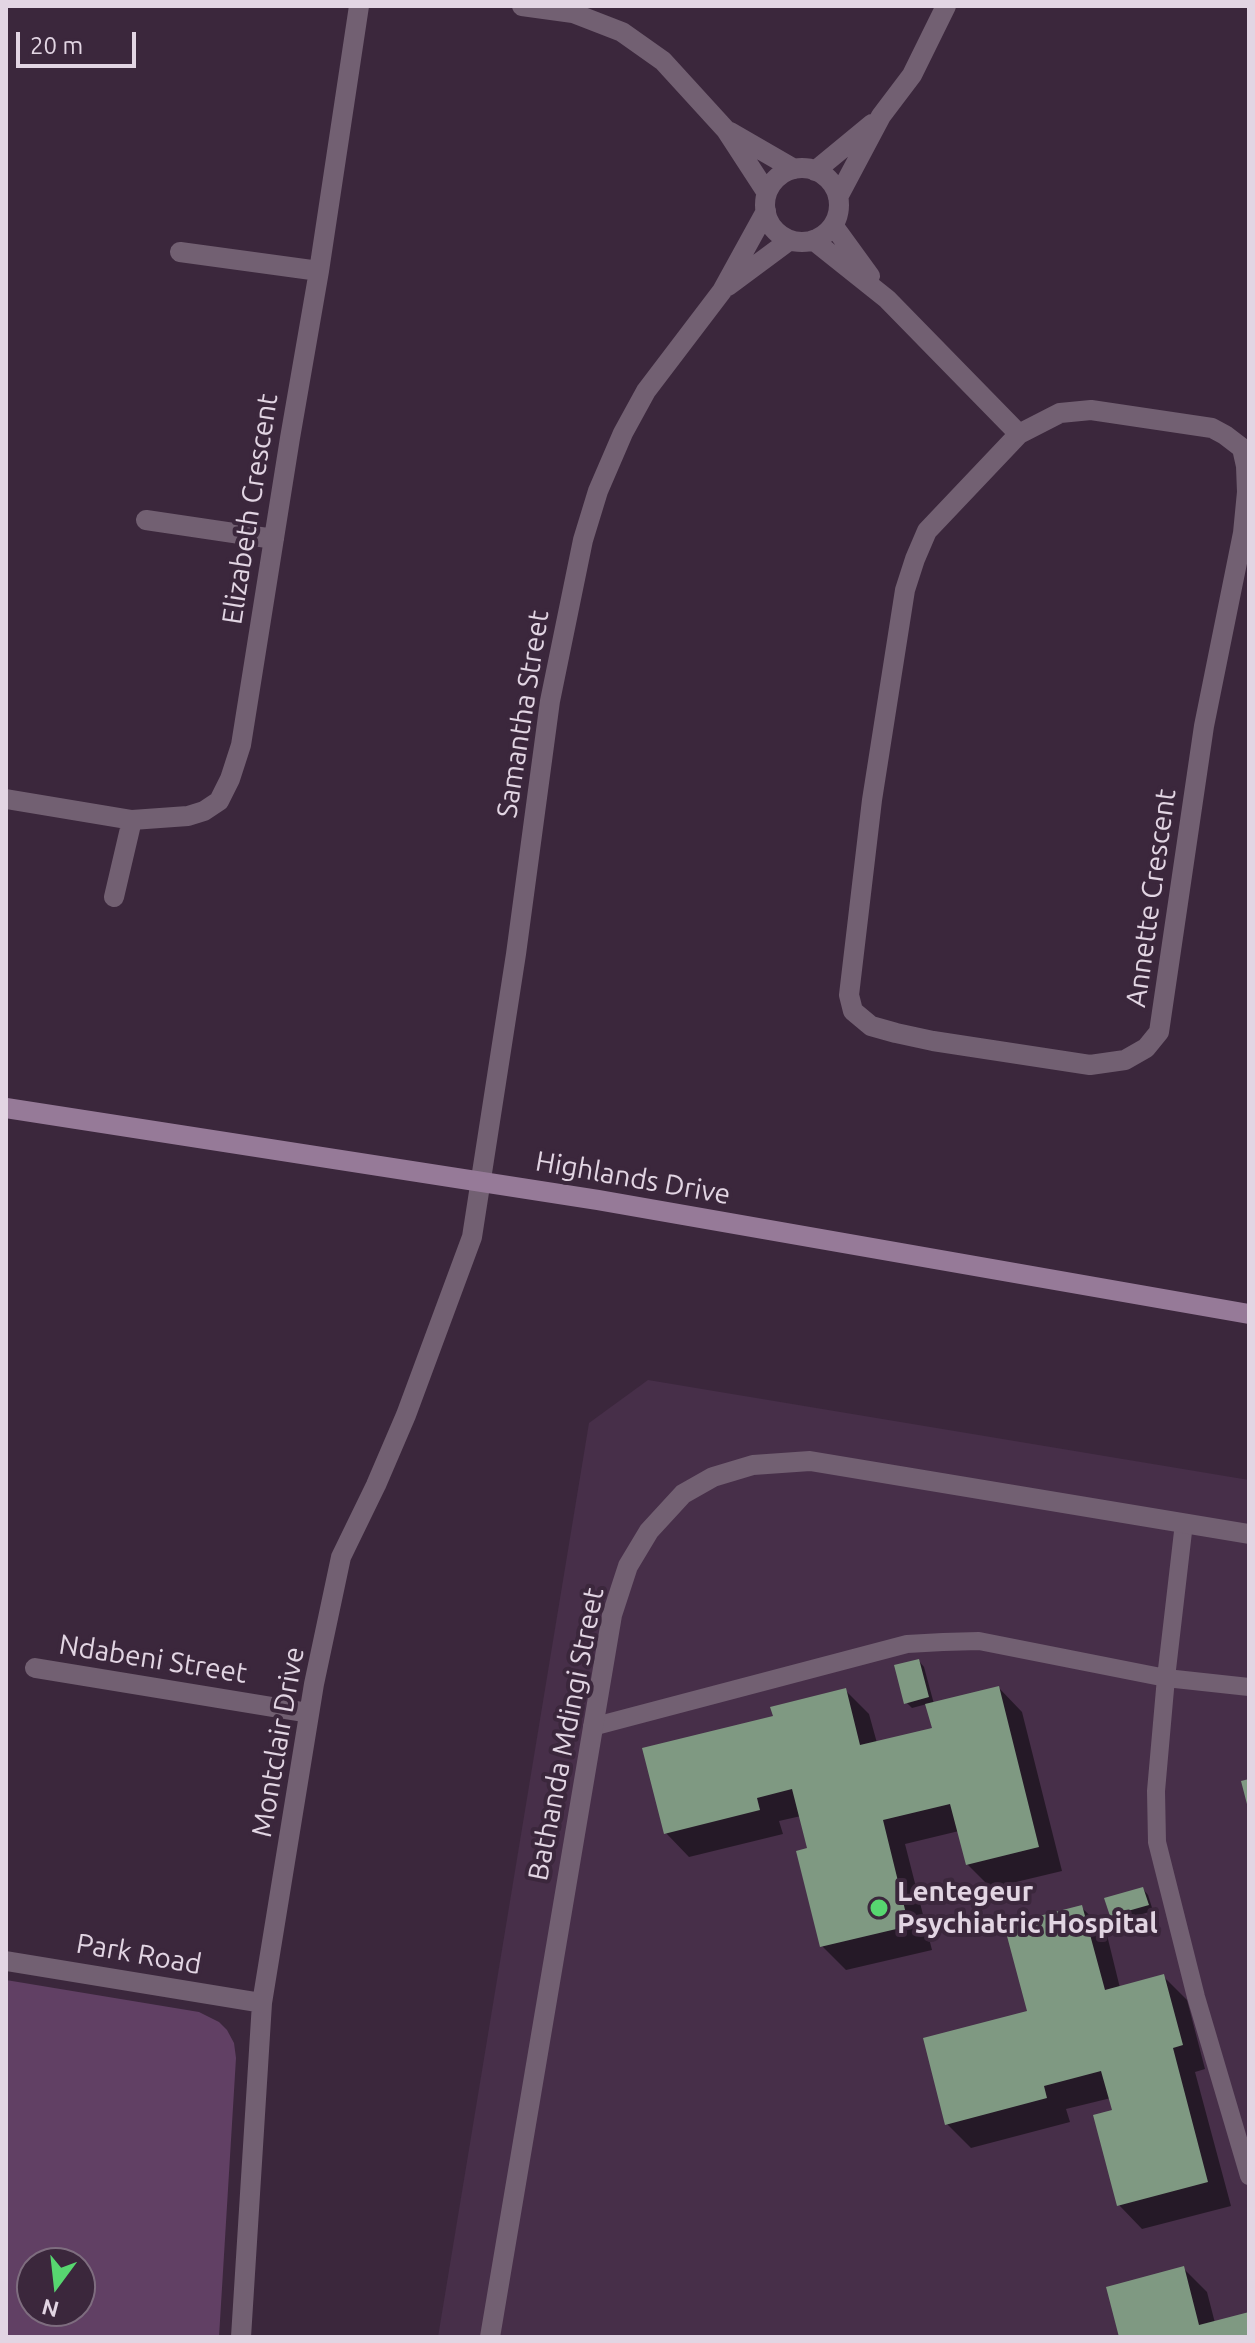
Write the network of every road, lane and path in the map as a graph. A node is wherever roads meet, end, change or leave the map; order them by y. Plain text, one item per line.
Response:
1 (359, 6) edge
2 (522, 6) edge
3 (946, 6) edge
4 (881, 116) junction
5 (726, 130) junction
6 (794, 169) junction
7 (815, 171) junction
8 (838, 197) junction
9 (766, 202) junction
10 (833, 225) junction
11 (790, 240) junction
12 (813, 240) junction
13 (180, 252) dead end
14 (319, 271) junction
15 (722, 291) junction
16 (887, 299) junction
17 (1019, 434) junction
18 (146, 520) dead end
19 (274, 539) junction
20 (6, 799) edge
21 (132, 820) junction
22 (114, 897) dead end
23 (6, 1108) edge
24 (481, 1182) junction
25 (1249, 1314) edge
26 (1184, 1523) junction
27 (1249, 1534) edge
28 (35, 1668) dead end
29 (1166, 1678) junction
30 (1249, 1687) edge
31 (309, 1713) junction
32 (592, 1727) junction
33 (6, 1961) edge
34 (262, 2003) junction
35 (1249, 2176) edge
36 (241, 2337) edge
37 (490, 2337) edge

1 - 14 street, Elizabeth Crescent
2 - 5 street
3 - 4 street
4 - 7 street
4 - 8 street
5 - 6 street
5 - 9 street
6 - 7 street
6 - 9 street
7 - 8 street
8 - 10 street
9 - 11 street
9 - 15 street, Samantha Street
10 - 12 street
10 - 16 street
11 - 12 street
11 - 15 street, Samantha Street
12 - 16 street
13 - 14 street
14 - 19 street, Elizabeth Crescent
15 - 24 street, Samantha Street
16 - 17 street
17 - 17 street, Annette Crescent
18 - 19 street
19 - 21 street, Elizabeth Crescent
20 - 21 street, Elizabeth Crescent
21 - 22 street
23 - 24 main road, Highlands Drive
24 - 25 main road, Highlands Drive
24 - 31 street, Montclair Drive
26 - 27 street, Bathanda Mdingi Street
26 - 29 lane
26 - 32 street, Bathanda Mdingi Street
28 - 31 street, Ndabeni Street
29 - 30 lane
29 - 32 lane
29 - 35 lane
31 - 34 street, Montclair Drive
32 - 37 street, Bathanda Mdingi Street
33 - 34 street, Park Road
34 - 36 street, Montclair Drive

